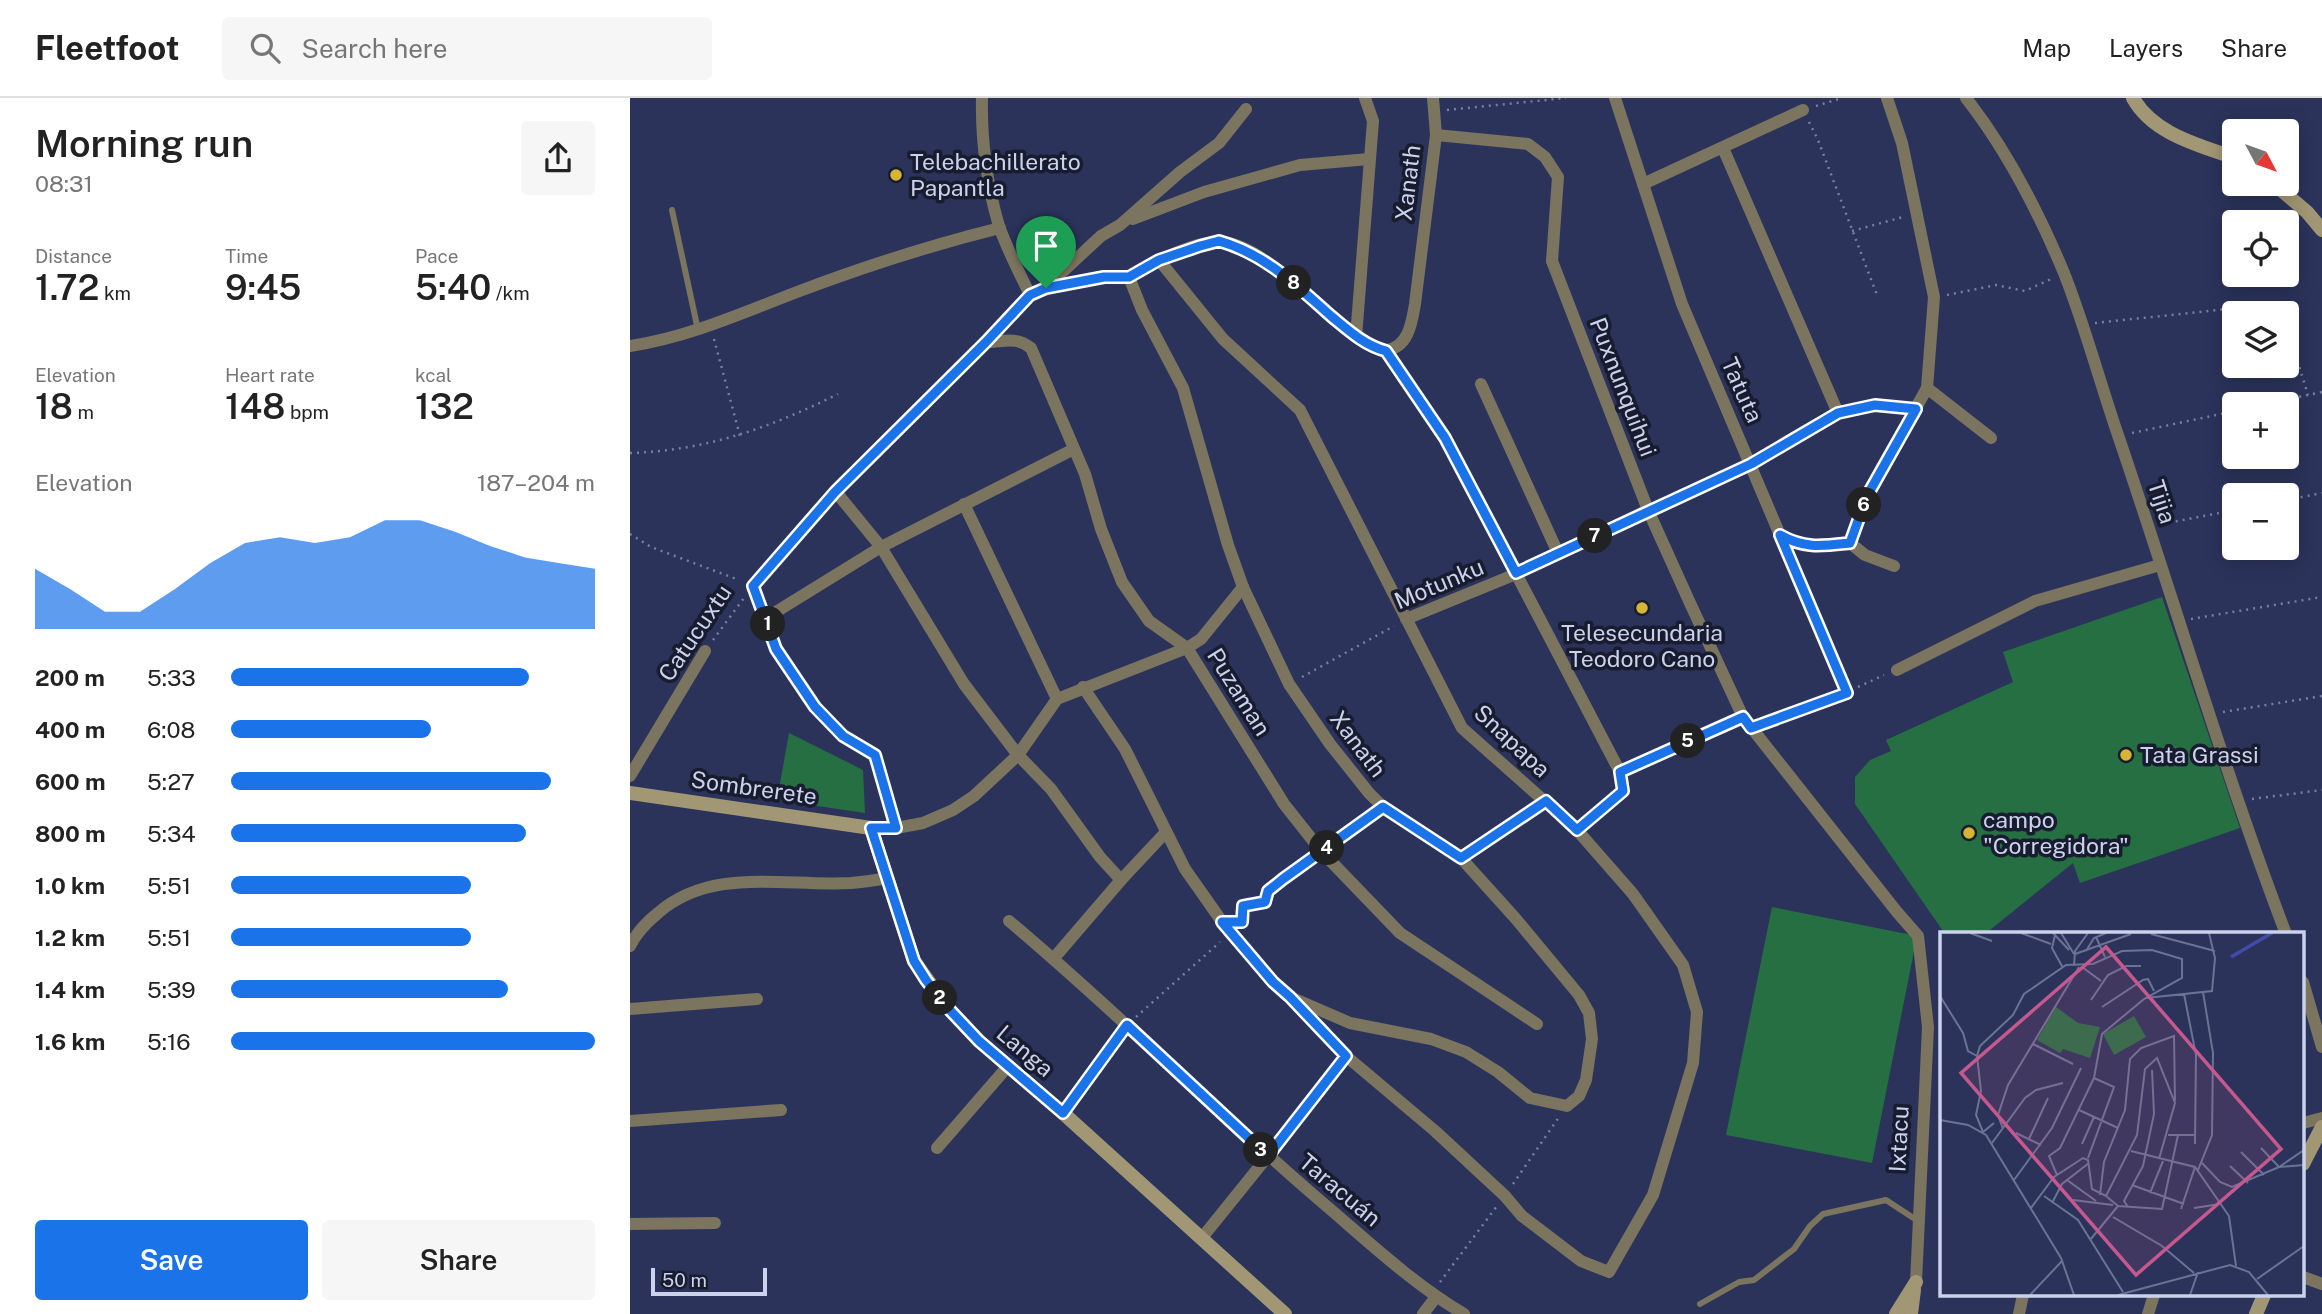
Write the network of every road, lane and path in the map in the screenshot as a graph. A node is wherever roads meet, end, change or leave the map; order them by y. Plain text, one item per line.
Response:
1 (982, 98) edge
2 (1365, 98) edge
3 (1433, 98) edge
4 (1566, 98) edge
5 (1615, 98) edge
6 (1842, 98) edge
7 (1887, 98) edge
8 (1966, 98) edge
9 (2133, 98) edge
10 (1246, 109) dead end
11 (1803, 110) junction
12 (1435, 112) junction
13 (1436, 135) junction
14 (1723, 148) junction
15 (2222, 153) edge
16 (1369, 159) junction
17 (1643, 184) junction
18 (2288, 196) edge
19 (673, 210) dead end
20 (1917, 214) junction
21 (1120, 225) junction
22 (1000, 228) junction
23 (2322, 230) edge
24 (1852, 231) junction
25 (1159, 260) junction
26 (2064, 273) junction
27 (1129, 277) junction
28 (1046, 288) junction
29 (1030, 295) junction
30 (1877, 295) dead end
31 (1934, 297) junction
32 (2222, 310) edge
33 (2081, 325) junction
34 (704, 328) junction
35 (1356, 337) junction
36 (986, 342) junction
37 (630, 346) edge
38 (1386, 351) junction
39 (2299, 366) edge
40 (1481, 384) dead end
41 (1927, 388) junction
42 (2322, 392) edge
43 (838, 394) dead end
44 (2308, 395) junction
45 (2299, 397) edge
46 (1916, 409) junction
47 (1838, 413) junction
48 (2222, 414) edge
49 (740, 436) junction
50 (2118, 436) junction
51 (1991, 438) dead end
52 (1074, 449) junction
53 (630, 453) edge
54 (1751, 464) junction
55 (835, 492) junction
56 (2322, 493) edge
57 (2299, 498) edge
58 (964, 504) junction
59 (1648, 510) junction
60 (2222, 513) edge
61 (2149, 527) junction
62 (630, 534) edge
63 (1780, 535) junction
64 (1850, 543) junction
65 (881, 547) junction
66 (1558, 553) junction
67 (2160, 565) junction
68 (1894, 566) dead end
69 (1516, 573) junction
70 (753, 586) junction
71 (1243, 587) junction
72 (2322, 597) edge
73 (766, 618) junction
74 (1406, 619) junction
75 (2177, 621) junction
76 (1187, 648) junction
77 (705, 651) joint
78 (1897, 670) joint
79 (1289, 684) junction
80 (1083, 687) junction
81 (1847, 693) junction
82 (2322, 696) edge
83 (1057, 699) junction
84 (2210, 715) junction
85 (1747, 722) junction
86 (1018, 755) junction
87 (1620, 772) junction
88 (630, 776) edge
89 (2322, 790) edge
90 (630, 793) edge
91 (1546, 801) junction
92 (2238, 801) junction
93 (1383, 807) junction
94 (871, 828) junction
95 (896, 828) junction
96 (1577, 830) junction
97 (1165, 833) junction
98 (1322, 852) junction
99 (1461, 858) junction
100 (888, 878) junction
101 (1283, 879) joint
102 (1121, 880) junction
103 (1009, 921) dead end
104 (1226, 928) junction
105 (2285, 932) edge
106 (630, 946) edge
107 (1054, 958) junction
108 (2304, 985) edge
109 (1290, 997) junction
110 (757, 999) dead end
111 (630, 1009) edge
112 (1537, 1024) dead end
113 (1127, 1025) junction
114 (2322, 1047) edge
115 (1346, 1056) junction
116 (1009, 1065) junction
117 (781, 1110) dead end
118 (1063, 1113) junction
119 (2322, 1118) edge
120 (630, 1121) edge
121 (2304, 1123) edge
122 (2322, 1127) edge
123 (937, 1148) dead end
124 (1268, 1156) junction
125 (2304, 1162) edge
126 (1918, 1221) junction
127 (715, 1223) dead end
128 (630, 1224) edge
129 (1201, 1239) junction
130 (2304, 1277) edge
131 (1916, 1282) junction
132 (2322, 1284) edge
133 (2023, 1296) edge
134 (2154, 1296) edge
135 (2264, 1296) edge
136 (1436, 1297) junction
137 (1700, 1304) dead end
138 (1285, 1314) edge
139 (1423, 1314) edge
140 (1464, 1314) edge
141 (1896, 1314) edge
142 (1911, 1314) edge
143 (2019, 1314) edge
144 (2148, 1314) edge
145 (2256, 1314) edge

1 - 22 street
2 - 16 street
3 - 12 street, Xanath
4 - 12 path
5 - 17 street, Tatuta
6 - 11 path
7 - 20 street
8 - 26 street, Tijia
9 - 15 street
10 - 21 street
11 - 14 street
11 - 24 path
12 - 13 street, Xanath
13 - 38 street, Xanath
13 - 59 street, Puxnunquihui
14 - 17 street
14 - 47 street
16 - 21 street
16 - 35 street
17 - 54 street, Tatuta
18 - 23 street
19 - 34 lane
20 - 24 path
20 - 31 street
21 - 28 street
22 - 29 street
22 - 34 street
24 - 30 path
25 - 27 street
25 - 35 street
25 - 74 street, Snapapa
26 - 31 path
26 - 33 street, Tijia
27 - 28 street
27 - 71 street, Xanath
28 - 29 street
29 - 36 street
31 - 41 street
32 - 33 path
33 - 50 street, Tijia
34 - 37 street
34 - 49 path
35 - 38 street
36 - 52 street, Puzaman
36 - 55 street
38 - 69 street
39 - 44 path
40 - 66 street
41 - 46 street
41 - 51 street
42 - 44 path
43 - 49 path
44 - 45 path
46 - 47 path
46 - 64 street
47 - 54 path
48 - 50 path
49 - 53 path
50 - 61 street, Tijia
52 - 58 street
52 - 76 street, Puzaman
54 - 59 path
54 - 63 street, Tatuta
55 - 65 street
55 - 70 path, Catucuxtu
56 - 57 path
58 - 65 street
58 - 83 street
59 - 66 street, Motunku
59 - 85 street, Puxnunquihui
60 - 61 path
61 - 67 street, Tijia
62 - 70 path
63 - 64 street
63 - 81 street, Tatuta
64 - 68 street
65 - 73 street
65 - 86 street
66 - 69 street, Motunku
67 - 75 street, Tijia
67 - 78 street
69 - 74 street, Motunku
69 - 87 street
70 - 73 street
70 - 77 path, Catucuxtu
71 - 76 street
71 - 79 street, Xanath
72 - 75 path
73 - 95 street
74 - 79 path, Motunku
74 - 91 street, Snapapa
75 - 84 street, Tijia
76 - 80 street
76 - 98 street, Puzaman
77 - 88 street, Catucuxtu
78 - 81 path
79 - 93 street, Xanath
80 - 83 street
80 - 97 street, Xanath
81 - 85 path
82 - 84 path
83 - 86 street
84 - 92 street, Tijia
85 - 87 street
85 - 126 street, Ixtacu
86 - 95 street
86 - 102 street
87 - 96 path
89 - 92 path
90 - 94 street, Sombrerete
91 - 96 street, Snapapa
91 - 99 path
92 - 105 street, Tijia
93 - 98 street
93 - 99 street, Xanath
94 - 95 street
94 - 100 street, Langa
96 - 115 street, Snapapa
97 - 102 street
97 - 104 street, Xanath
98 - 101 street
98 - 112 street, Puzaman
99 - 109 street, Xanath
100 - 106 street
100 - 116 street, Langa
101 - 104 path
102 - 107 street
103 - 107 street, Taracuán
104 - 109 street, Xanath
104 - 113 path
107 - 113 street, Taracuán
108 - 114 street
109 - 115 street
110 - 111 street
113 - 118 street
113 - 124 street, Taracuán
115 - 124 path
116 - 118 street, Langa
116 - 123 street
117 - 120 street
118 - 129 street, Langa
119 - 121 street
122 - 125 street
124 - 129 street
124 - 136 street, Taracuán
126 - 131 street, Ixtacu
126 - 137 lane
127 - 128 street
129 - 138 street, Langa
130 - 132 street
131 - 141 street
131 - 142 street, Ixtacu
133 - 143 street
134 - 144 street
135 - 145 street
136 - 139 street
136 - 140 street, Taracuán

